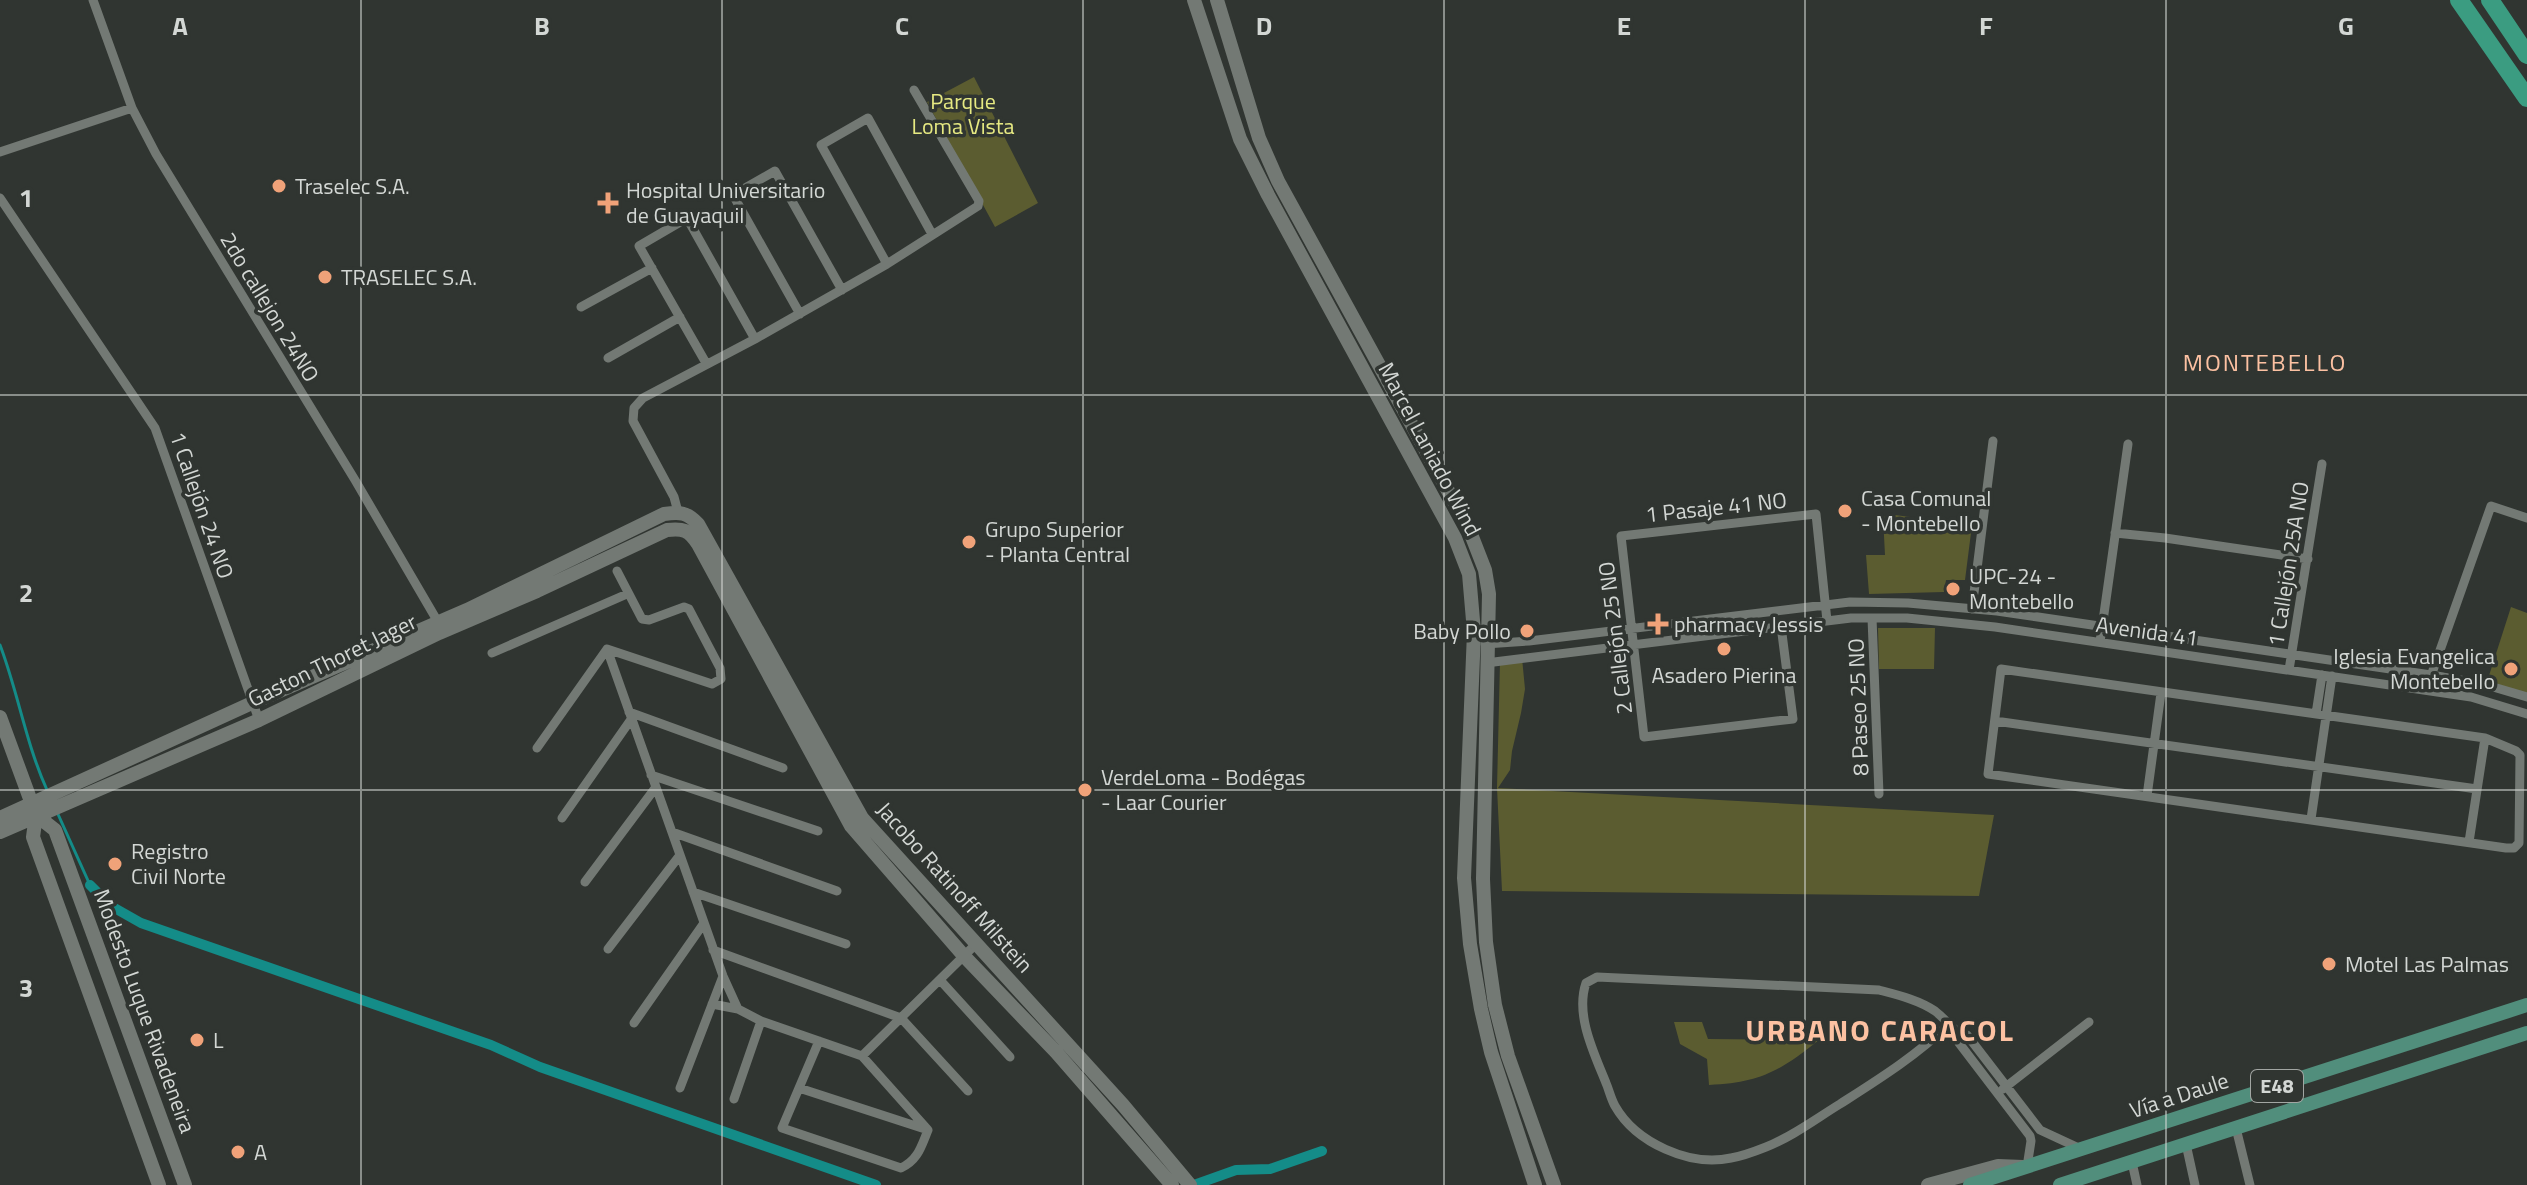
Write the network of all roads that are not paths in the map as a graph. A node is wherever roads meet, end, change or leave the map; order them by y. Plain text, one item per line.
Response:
1 (93, 0) edge
2 (1194, 0) edge
3 (1217, 0) edge
4 (2459, 0) edge
5 (2490, 0) edge
6 (2527, 55) edge
7 (914, 90) dead end
8 (2527, 98) edge
9 (132, 108) junction
10 (0, 152) edge
11 (0, 198) edge
12 (932, 234) junction
13 (887, 264) junction
14 (652, 268) junction
15 (842, 290) junction
16 (581, 307) dead end
17 (800, 314) junction
18 (680, 317) junction
19 (755, 339) junction
20 (608, 358) dead end
21 (706, 363) junction
22 (1993, 441) dead end
23 (2128, 444) dead end
24 (2322, 464) dead end
25 (678, 512) junction
26 (2527, 518) edge
27 (681, 528) joint
28 (2115, 533) junction
29 (1621, 536) joint
30 (2308, 559) junction
31 (617, 571) dead end
32 (533, 585) junction
33 (627, 594) junction
34 (1825, 605) junction
35 (1972, 609) junction
36 (1872, 618) junction
37 (1827, 621) junction
38 (438, 622) junction
39 (1781, 626) junction
40 (2103, 627) junction
41 (1632, 629) junction
42 (2167, 636) junction
43 (2100, 642) junction
44 (1482, 644) junction
45 (1634, 645) junction
46 (607, 649) junction
47 (2165, 652) junction
48 (492, 653) dead end
49 (2291, 655) junction
50 (769, 664) junction
51 (1481, 664) junction
52 (2289, 670) junction
53 (2431, 675) junction
54 (2327, 676) junction
55 (2426, 690) junction
56 (2161, 693) junction
57 (2527, 697) edge
58 (252, 703) junction
59 (2527, 714) edge
60 (630, 715) junction
61 (2321, 715) junction
62 (0, 717) edge
63 (259, 720) junction
64 (1995, 721) junction
65 (2485, 738) junction
66 (2154, 744) junction
67 (537, 748) dead end
68 (783, 768) dead end
69 (2319, 768) junction
70 (651, 775) junction
71 (656, 787) junction
72 (2477, 789) junction
73 (1879, 794) dead end
74 (2147, 796) junction
75 (34, 809) junction
76 (0, 818) edge
77 (562, 818) dead end
78 (2311, 819) junction
79 (818, 831) dead end
80 (0, 832) edge
81 (672, 832) junction
82 (2469, 842) junction
83 (680, 855) junction
84 (585, 882) dead end
85 (837, 891) dead end
86 (693, 892) junction
87 (704, 923) junction
88 (846, 944) dead end
89 (976, 944) junction
90 (608, 949) dead end
91 (713, 950) junction
92 (964, 956) junction
93 (723, 976) junction
94 (940, 980) junction
95 (712, 1004) junction
96 (2527, 1005) edge
97 (738, 1009) junction
98 (901, 1018) junction
99 (761, 1021) junction
100 (2089, 1022) dead end
101 (634, 1023) dead end
102 (1949, 1024) junction
103 (2527, 1033) edge
104 (819, 1041) junction
105 (862, 1056) junction
106 (1010, 1057) dead end
107 (680, 1088) dead end
108 (799, 1088) junction
109 (2002, 1089) junction
110 (968, 1091) dead end
111 (734, 1099) dead end
112 (2236, 1128) junction
113 (928, 1130) junction
114 (2186, 1144) junction
115 (2081, 1149) junction
116 (2132, 1162) junction
117 (2027, 1167) junction
118 (2081, 1182) edge
119 (159, 1185) edge
120 (185, 1185) edge
121 (1172, 1185) edge
122 (1190, 1185) edge
123 (1535, 1185) edge
124 (1554, 1185) edge
125 (1928, 1185) edge
126 (1970, 1185) edge
127 (2060, 1185) edge
128 (2137, 1185) edge
129 (2195, 1185) edge
130 (2250, 1185) edge

1 - 9 street, 2do callejon 24NO
2 - 44 street, Marcel Laniado Wind
3 - 44 street, Marcel Laniado Wind
4 - 8 highway
5 - 6 highway
7 - 12 street
9 - 10 street
9 - 38 street, 2do callejon 24NO
11 - 58 street, 1 Callejón 24 NO
12 - 13 street
12 - 13 street
13 - 15 street
14 - 16 street
14 - 18 street
14 - 19 street
15 - 17 street
15 - 17 street
17 - 19 street
18 - 20 street
18 - 21 street
19 - 21 street
21 - 25 street
22 - 35 street
23 - 28 street
24 - 30 street, 1 Callejón 25A NO
25 - 32 street, Gaston Thoret Jager
25 - 50 street, Jacobo Ratinoff Milstein
26 - 53 street
27 - 32 street, Gaston Thoret Jager
27 - 50 street, Jacobo Ratinoff Milstein
28 - 30 street
28 - 40 street
29 - 34 street, 1 Pasaje 41 NO
29 - 41 street, 2 Callejón 25 NO
30 - 49 street, 1 Callejón 25A NO
31 - 33 street
32 - 38 street, Gaston Thoret Jager
32 - 63 street, Gaston Thoret Jager
33 - 46 street
33 - 48 street
34 - 35 street, Avenida 41
34 - 37 street
34 - 41 street, Avenida 41
35 - 40 street, Avenida 41
36 - 37 street, Avenida 41
36 - 43 street, Avenida 41
36 - 73 street, 8 Paseo 25 NO
37 - 39 street, Avenida 41
38 - 58 street, Gaston Thoret Jager
39 - 45 street, Avenida 41
39 - 45 street, 2 Callejón 25 NO
40 - 42 street, Avenida 41
40 - 43 street
41 - 44 street, Avenida 41
41 - 45 street, 2 Callejón 25 NO
42 - 47 street
42 - 49 street, Avenida 41
43 - 47 street, Avenida 41
44 - 51 street, Marcel Laniado Wind
45 - 51 street, Avenida 41
46 - 60 street
46 - 67 street
47 - 52 street, Avenida 41
49 - 52 street, 1 Callejón 25A NO
49 - 53 street, Avenida 41
50 - 89 street, Jacobo Ratinoff Milstein
50 - 92 street, Jacobo Ratinoff Milstein
51 - 123 street, Marcel Laniado Wind
51 - 124 street, Marcel Laniado Wind
52 - 54 street, Avenida 41
53 - 55 street
53 - 57 street, Avenida 41
54 - 55 street, Avenida 41
54 - 61 street
55 - 59 street, Avenida 41
56 - 61 street
56 - 64 street
56 - 66 street
58 - 63 street, 1 Callejón 24 NO
58 - 75 street, Gaston Thoret Jager
60 - 68 street
60 - 70 street
60 - 77 street
61 - 65 street
61 - 69 street
62 - 75 street, Modesto Luque Rivadeneira
63 - 75 street, Gaston Thoret Jager
64 - 66 street
64 - 74 street
65 - 72 street
65 - 82 street
66 - 69 street
66 - 74 street
69 - 72 street
69 - 78 street
70 - 71 street
70 - 79 street
71 - 81 street
71 - 84 street
72 - 82 street
74 - 78 street
75 - 76 street, Gaston Thoret Jager
75 - 80 street, Gaston Thoret Jager
75 - 119 street, Modesto Luque Rivadeneira
75 - 120 street, Modesto Luque Rivadeneira
78 - 82 street
81 - 83 street
81 - 85 street
83 - 86 street
83 - 90 street
86 - 87 street
86 - 88 street
87 - 91 street
87 - 101 street
89 - 92 street
89 - 122 street, Jacobo Ratinoff Milstein
91 - 93 street
91 - 98 street
92 - 94 street
92 - 121 street, Jacobo Ratinoff Milstein
93 - 95 street
93 - 97 street
94 - 98 street
94 - 106 street
95 - 97 street
95 - 107 street
96 - 115 main road, Vía a Daule / E48
97 - 99 street
98 - 105 street
98 - 110 street
99 - 104 street
99 - 111 street
100 - 109 street
102 - 102 street
102 - 109 street
103 - 112 main road, E48
104 - 105 street
104 - 108 street
105 - 113 street
108 - 113 street
108 - 113 street
109 - 115 street
109 - 117 street
112 - 114 main road, E48
112 - 130 street
114 - 116 main road, E48
114 - 129 street
115 - 117 main road, Vía a Daule / E48
116 - 118 main road, E48
116 - 128 street
117 - 125 street, Vía a Daule / E48
117 - 126 main road, Vía a Daule / E48
118 - 127 main road, E48

